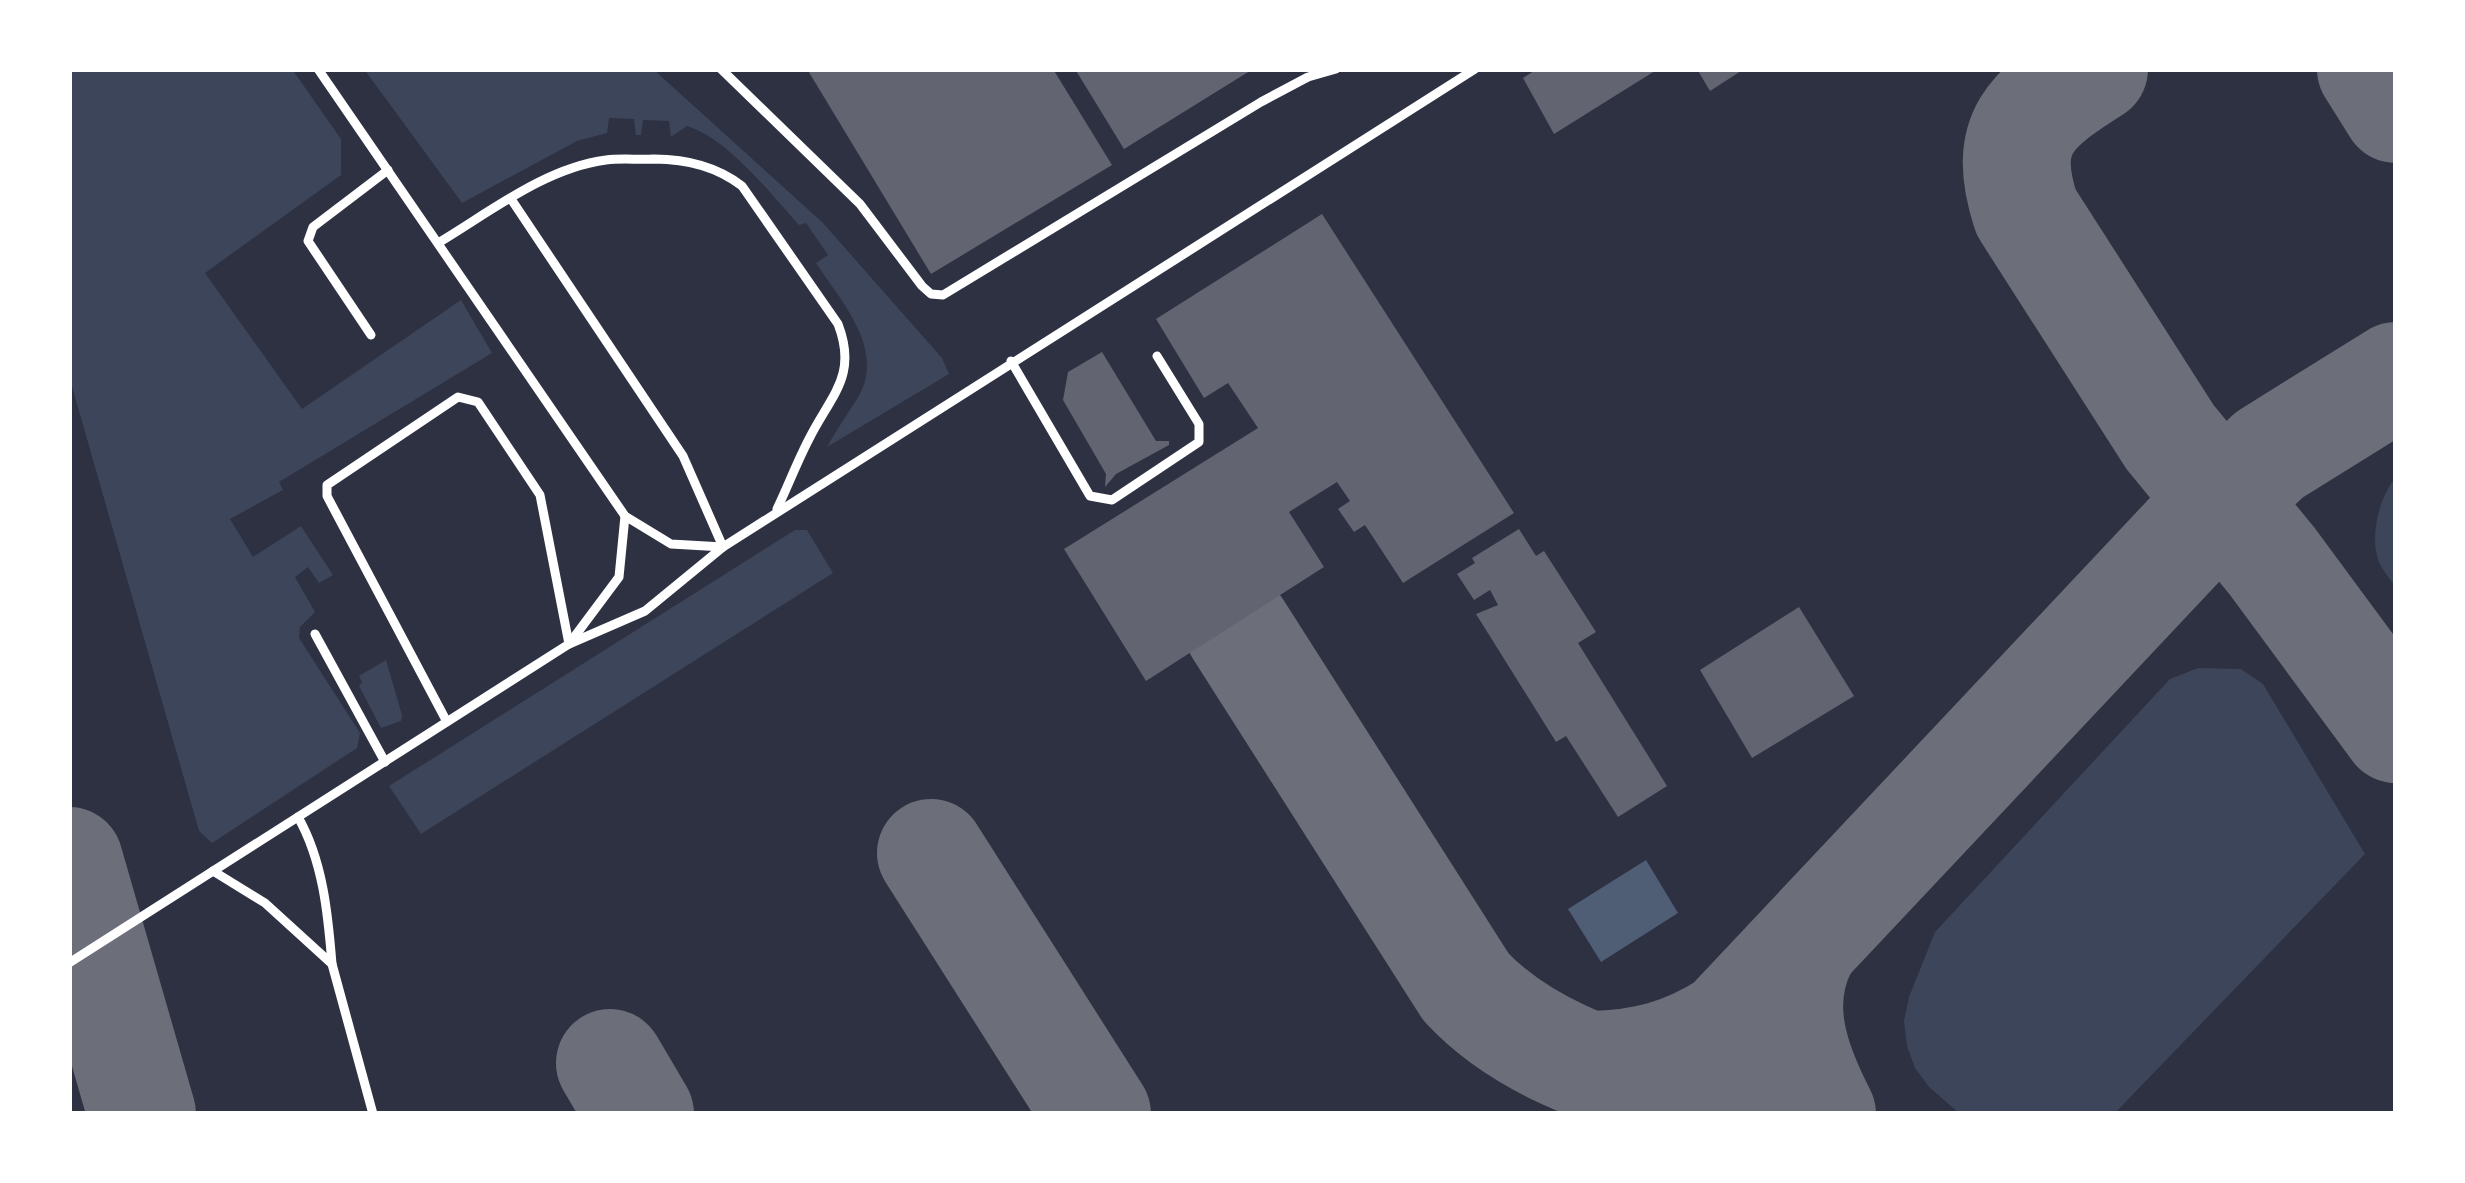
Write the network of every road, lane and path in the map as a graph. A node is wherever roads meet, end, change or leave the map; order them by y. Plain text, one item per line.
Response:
1 (318, 69) edge
2 (721, 69) edge
3 (1475, 69) edge
4 (1328, 70) edge
5 (388, 170) junction
6 (511, 199) junction
7 (438, 243) junction
8 (370, 334) dead end
9 (1157, 356) dead end
10 (1011, 361) junction
11 (775, 514) junction
12 (626, 516) junction
13 (723, 547) junction
14 (315, 634) dead end
15 (569, 644) junction
16 (447, 722) junction
17 (385, 762) junction
18 (298, 817) junction
19 (212, 871) junction
20 (69, 963) edge
21 (332, 964) junction
22 (373, 1114) edge

1 - 5 lane
2 - 4 lane
3 - 10 lane
5 - 7 lane
5 - 8 lane
6 - 7 lane
6 - 11 lane
6 - 13 lane
7 - 12 lane
9 - 10 lane
10 - 11 lane
11 - 13 lane
12 - 13 lane
12 - 15 lane
13 - 15 lane
14 - 17 lane
15 - 16 lane
15 - 16 lane
16 - 17 lane
17 - 18 lane
18 - 19 lane
18 - 21 lane
19 - 20 lane
19 - 21 lane
21 - 22 lane

